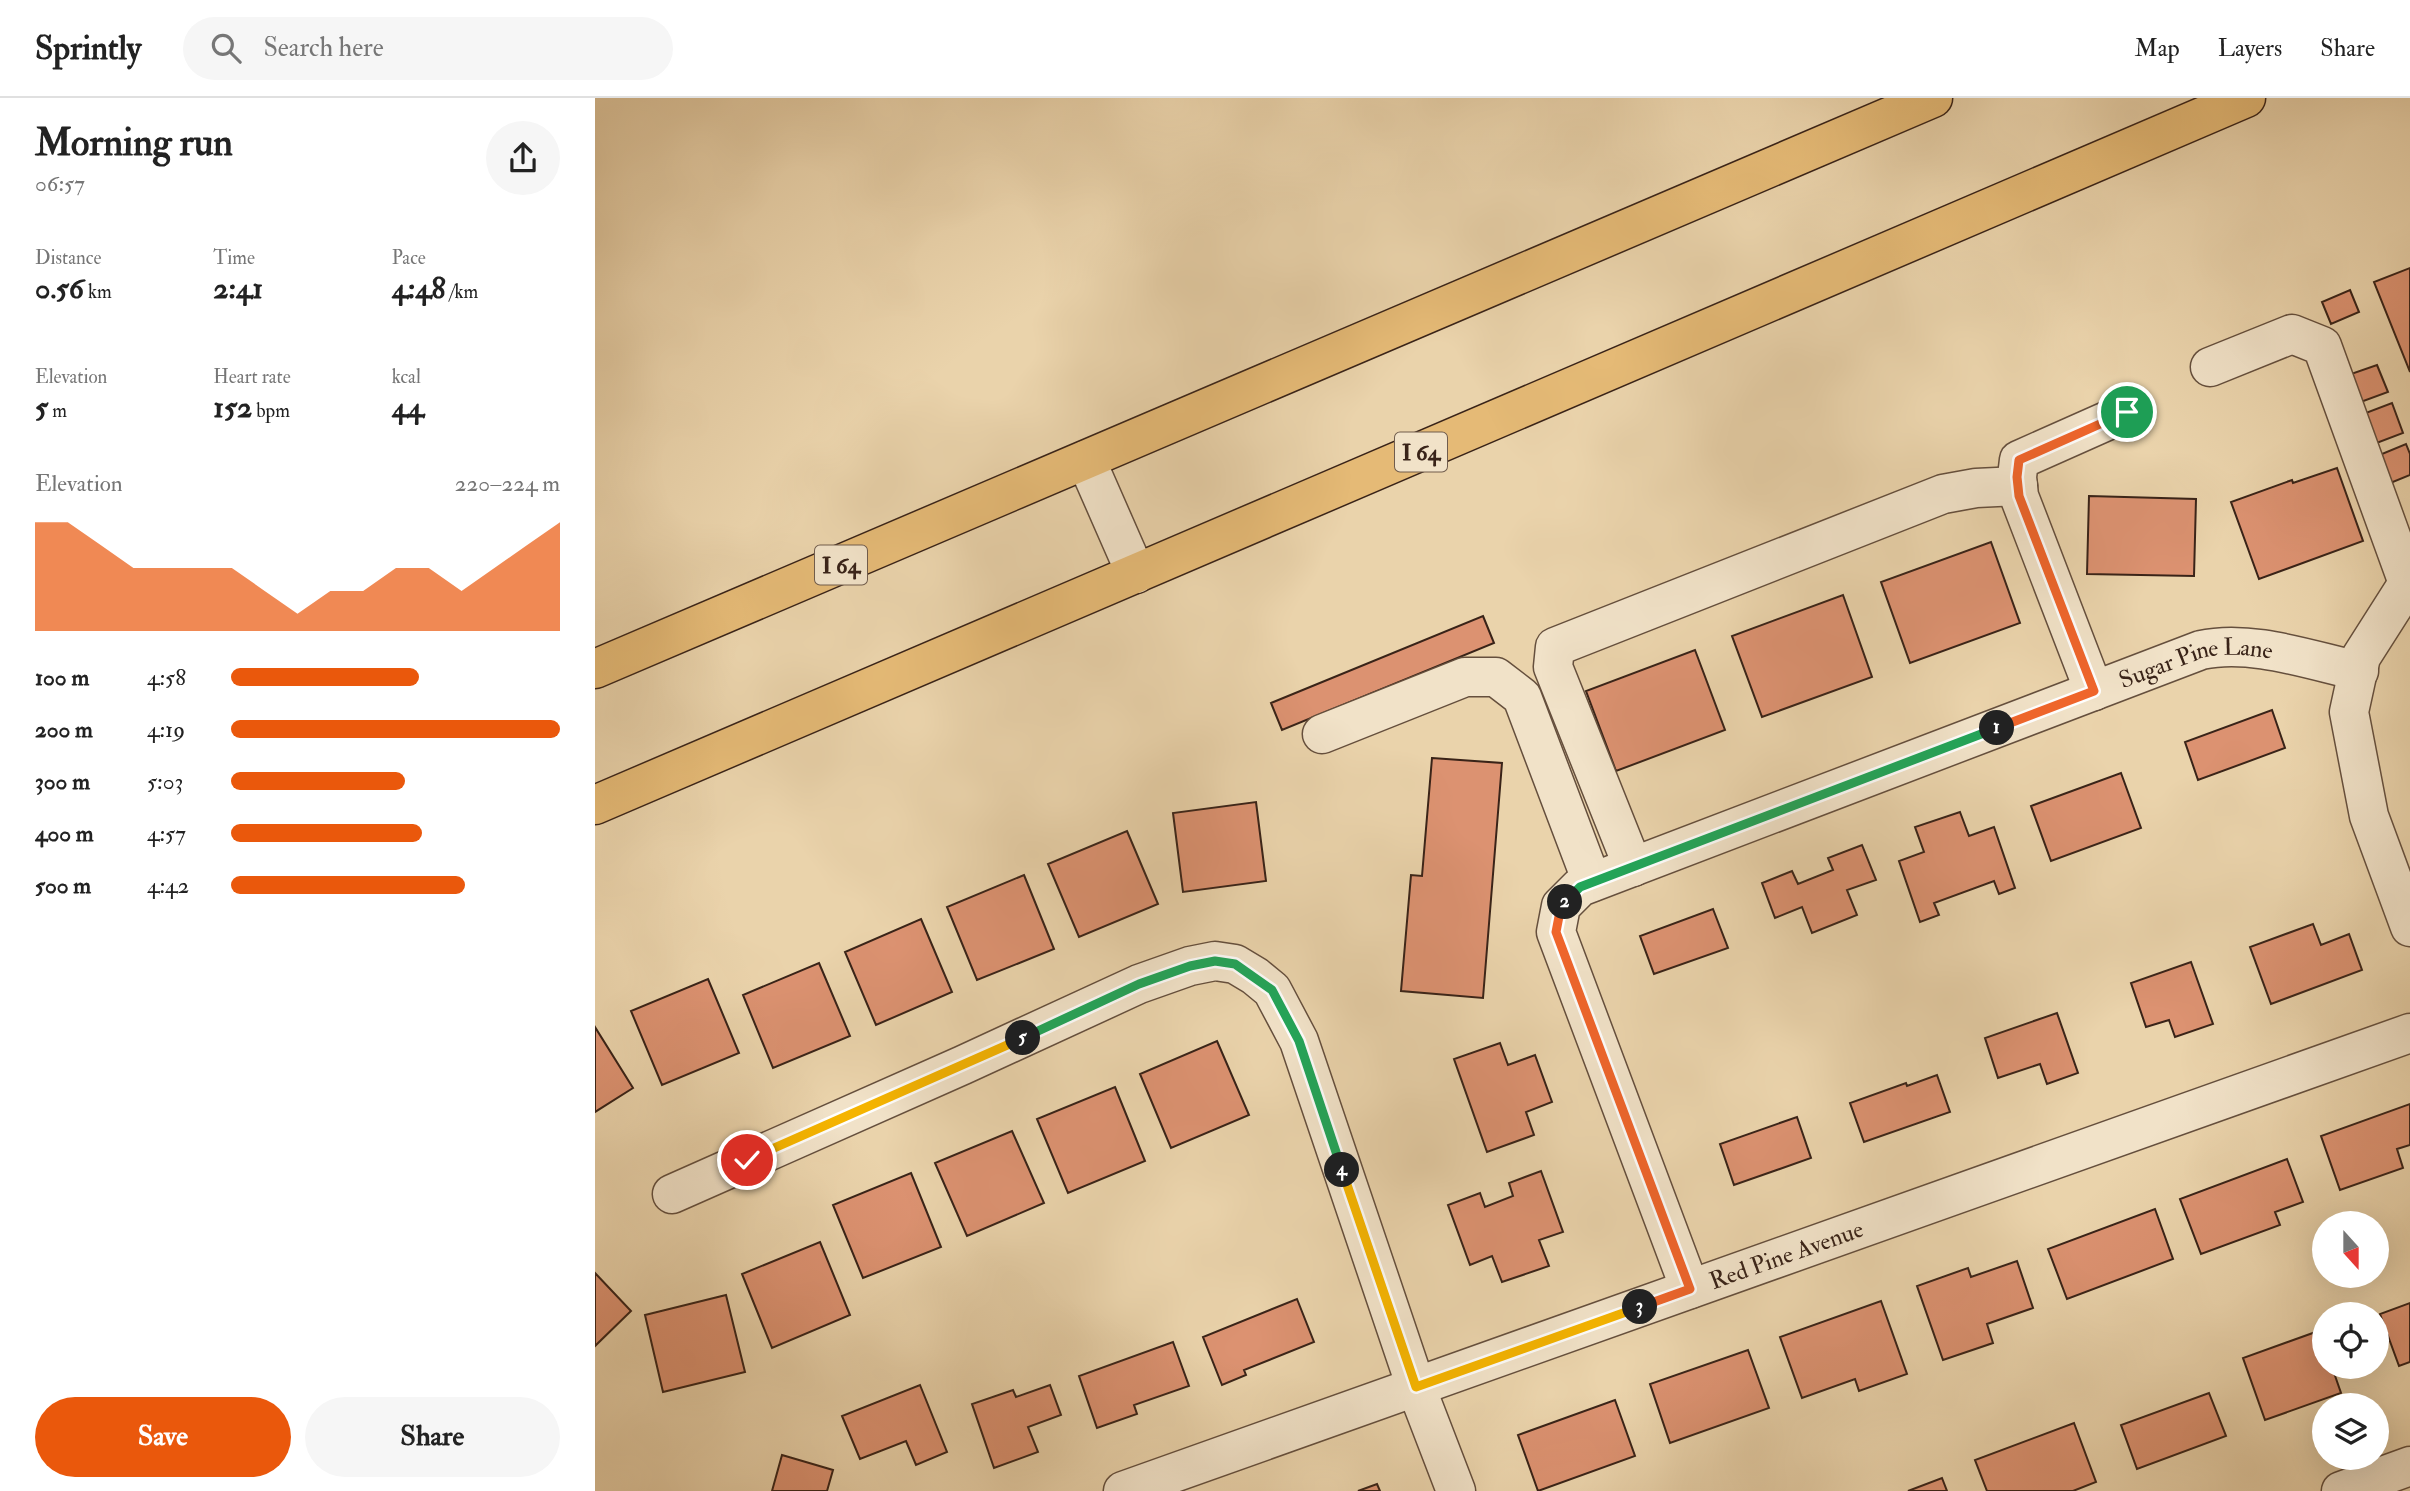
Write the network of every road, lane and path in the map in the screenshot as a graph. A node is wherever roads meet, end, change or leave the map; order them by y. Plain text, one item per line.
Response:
1 (1933, 98) edge
2 (2246, 98) edge
3 (2210, 367) dead end
4 (2127, 412) dead end
5 (1086, 460) junction
6 (2018, 486) junction
7 (1136, 574) junction
8 (2409, 582) edge
9 (595, 670) edge
10 (2359, 671) junction
11 (2094, 691) junction
12 (1322, 734) dead end
13 (595, 805) edge
14 (1633, 867) junction
15 (1592, 882) junction
16 (2410, 927) edge
17 (2410, 1033) edge
18 (672, 1194) dead end
19 (1690, 1289) junction
20 (1416, 1387) junction
21 (2410, 1466) edge
22 (1123, 1491) edge
23 (1456, 1491) edge
24 (2341, 1491) edge

1 - 5 highway, I 64
2 - 7 highway, I 64
3 - 8 street
4 - 6 street
5 - 7 street
5 - 9 highway, I 64
6 - 11 street
6 - 14 street
7 - 13 highway, I 64
8 - 10 street
10 - 11 street, Sugar Pine Lane
10 - 16 street
11 - 14 street, Sugar Pine Lane
12 - 15 street
14 - 15 street, Sugar Pine Lane
15 - 19 street, Sugar Pine Lane
17 - 19 street, Red Pine Avenue
18 - 20 street
19 - 20 street, Red Pine Avenue
20 - 22 street, Red Pine Avenue
20 - 23 street
21 - 24 street

